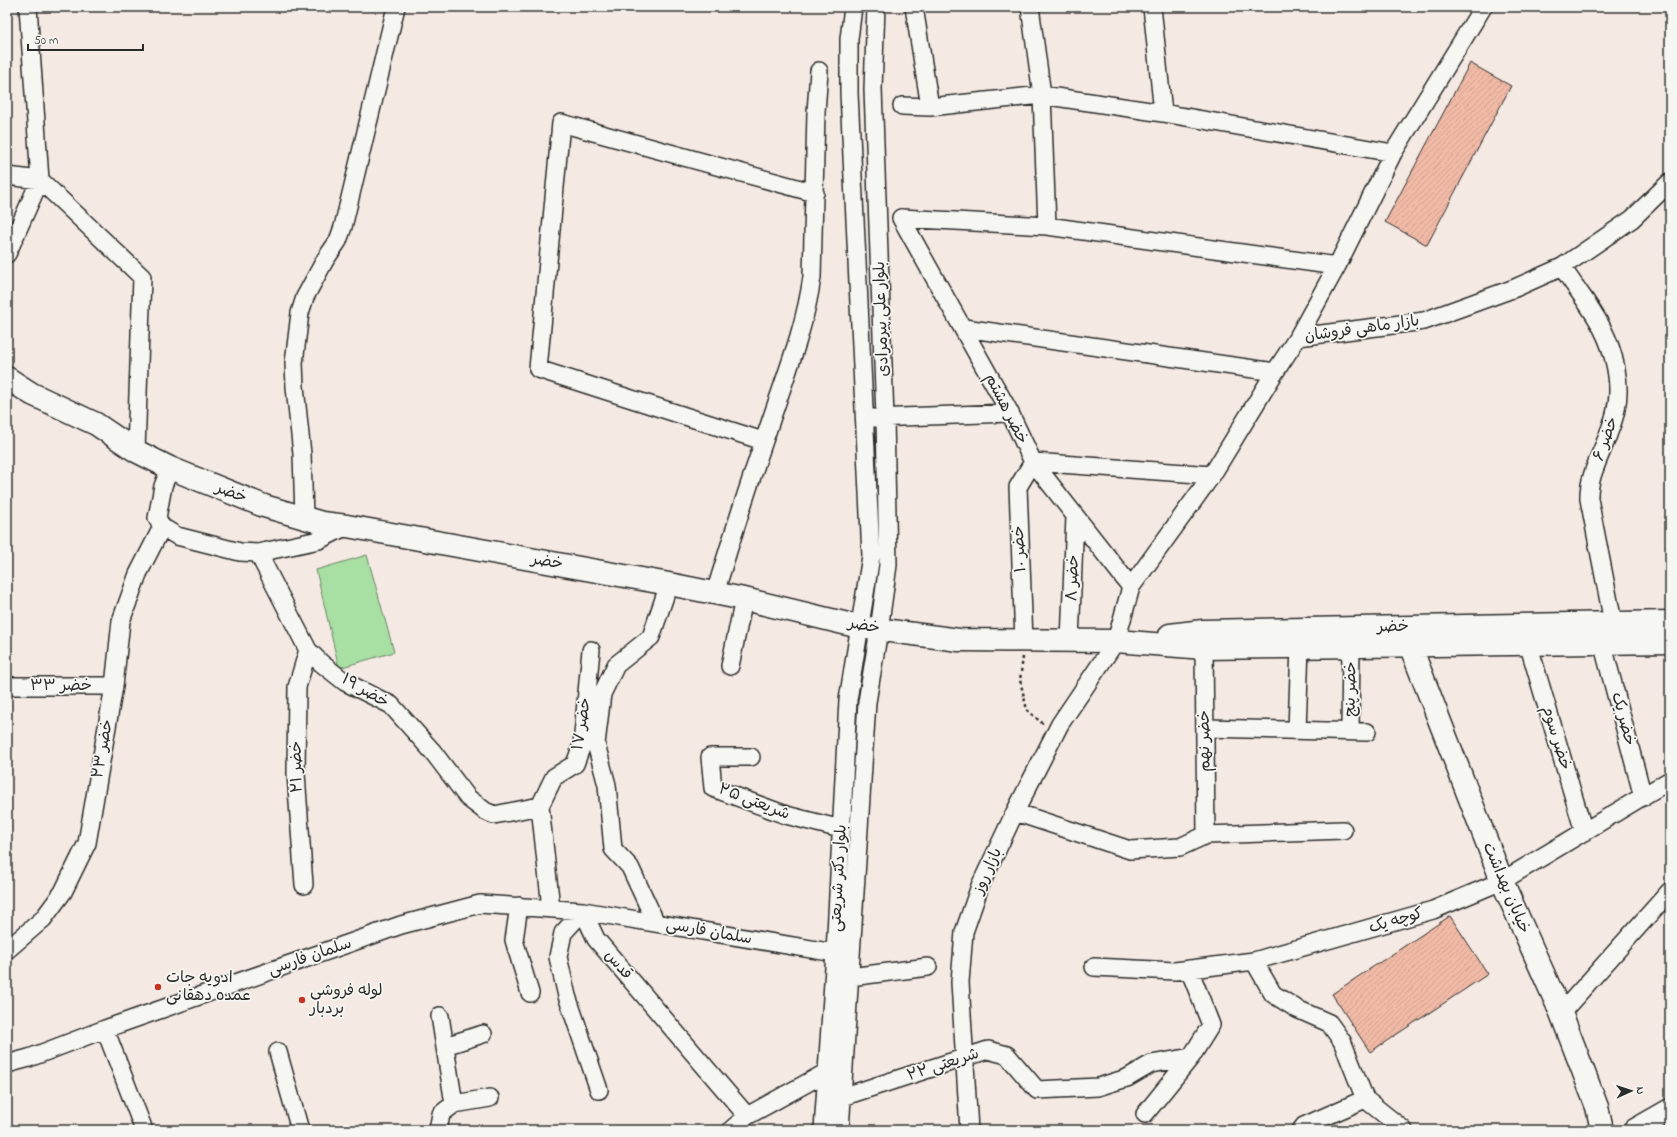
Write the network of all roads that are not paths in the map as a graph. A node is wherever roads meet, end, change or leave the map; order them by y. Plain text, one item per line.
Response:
1 (28, 7) edge
2 (396, 7) edge
3 (852, 7) edge
4 (876, 7) edge
5 (914, 7) edge
6 (1030, 7) edge
7 (1152, 7) edge
8 (1483, 7) edge
9 (818, 71) dead end
10 (1042, 95) junction
11 (902, 106) dead end
12 (930, 107) junction
13 (1163, 113) junction
14 (1393, 153) junction
15 (7, 176) edge
16 (40, 180) junction
17 (1670, 182) edge
18 (815, 193) junction
19 (1047, 226) junction
20 (7, 254) edge
21 (1337, 266) junction
22 (1562, 267) junction
23 (964, 328) junction
24 (1298, 337) junction
25 (1275, 372) junction
26 (7, 378) edge
27 (1010, 413) junction
28 (864, 418) junction
29 (885, 418) junction
30 (763, 441) junction
31 (136, 451) junction
32 (1033, 462) junction
33 (170, 468) junction
34 (1212, 475) junction
35 (1075, 516) junction
36 (304, 517) junction
37 (347, 526) junction
38 (162, 527) junction
39 (258, 553) junction
40 (669, 584) junction
41 (1131, 587) junction
42 (715, 593) junction
43 (744, 599) junction
44 (1613, 622) junction
45 (1670, 622) edge
46 (870, 628) junction
47 (1410, 636) junction
48 (1024, 641) junction
49 (1070, 641) junction
50 (1116, 641) junction
51 (1602, 642) junction
52 (1670, 642) edge
53 (1528, 643) junction
54 (1300, 646) junction
55 (1351, 646) junction
56 (1204, 648) junction
57 (308, 650) junction
58 (591, 650) dead end
59 (730, 666) dead end
60 (7, 686) edge
61 (114, 686) junction
62 (848, 700) junction
63 (867, 702) junction
64 (1205, 728) junction
65 (1297, 730) junction
66 (751, 756) dead end
67 (1670, 780) edge
68 (1643, 796) junction
69 (540, 806) junction
70 (1015, 812) junction
71 (841, 829) junction
72 (1343, 830) dead end
73 (1584, 832) junction
74 (1206, 835) junction
75 (1502, 881) junction
76 (304, 885) dead end
77 (1670, 891) edge
78 (519, 906) junction
79 (551, 908) junction
80 (583, 910) junction
81 (656, 923) junction
82 (7, 950) edge
83 (835, 953) junction
84 (1254, 960) junction
85 (928, 967) dead end
86 (1094, 967) dead end
87 (1189, 969) junction
88 (850, 978) junction
89 (530, 993) dead end
90 (1561, 1013) junction
91 (440, 1016) dead end
92 (105, 1029) junction
93 (483, 1034) dead end
94 (445, 1046) junction
95 (278, 1052) dead end
96 (964, 1057) junction
97 (1191, 1057) junction
98 (7, 1064) edge
99 (827, 1072) junction
100 (599, 1090) dead end
101 (842, 1097) junction
102 (490, 1098) dead end
103 (1365, 1099) junction
104 (454, 1104) junction
105 (1670, 1110) edge
106 (1145, 1114) dead end
107 (747, 1116) junction
108 (144, 1130) edge
109 (300, 1130) edge
110 (438, 1130) edge
111 (731, 1130) edge
112 (823, 1130) edge
113 (840, 1130) edge
114 (969, 1130) edge
115 (1301, 1130) edge
116 (1404, 1130) edge
117 (1602, 1130) edge
118 (1635, 1130) edge

1 - 16 street
2 - 36 street
3 - 28 street, بلوار علی پیرمرادی
4 - 29 street, بلوار علی پیرمرادی
5 - 12 street
6 - 10 street
7 - 13 street
8 - 14 street
9 - 18 street
10 - 12 street
10 - 13 street
10 - 19 street
11 - 12 street
13 - 14 street
14 - 21 street
15 - 16 street
16 - 20 street
16 - 31 street
17 - 22 street, بازار ماهی فروشان
18 - 30 street
18 - 30 street
19 - 21 street
19 - 23 street, خضر هشتم
21 - 24 street
22 - 24 street, بازار ماهی فروشان
22 - 44 street, خضر ۶
23 - 25 street
23 - 27 street, خضر هشتم
24 - 25 street, بازار ماهی فروشان
25 - 34 street, بازار ماهی فروشان
26 - 31 main road, خضر
27 - 29 street
27 - 32 street, خضر هشتم
28 - 29 street
28 - 46 street, بلوار علی پیرمرادی
29 - 46 street, بلوار علی پیرمرادی
30 - 42 street
31 - 33 main road, خضر
32 - 34 street
32 - 35 street, خضر هشتم
32 - 48 street, خضر ۱۰
33 - 36 main road, خضر
33 - 38 street
34 - 41 street, بازار ماهی فروشان
35 - 41 street, خضر هشتم
35 - 49 street, خضر ۸
36 - 37 main road, خضر
37 - 39 street
37 - 40 main road, خضر
38 - 39 street
38 - 61 street, خضر ۲۳
39 - 57 street, خضر ۱۹
40 - 42 main road, خضر
40 - 81 street
41 - 50 street, بازار ماهی فروشان
42 - 43 main road, خضر
43 - 46 main road, خضر
43 - 59 street
44 - 45 main road, خضر
44 - 47 main road, خضر
46 - 48 main road, خضر
46 - 62 street, بلوار دکتر شریعتی
46 - 63 street, بلوار دکتر شریعتی
47 - 50 main road, خضر
47 - 53 main road, خضر
47 - 55 main road, خضر
47 - 75 main road, خیابان بهداشت
48 - 49 main road, خضر
49 - 50 main road, خضر
50 - 56 main road, خضر
50 - 70 street, بازار روز
51 - 52 main road, خضر
51 - 53 main road, خضر
51 - 68 street, خضر یک
53 - 73 street, خضر سوم
54 - 55 main road, خضر
54 - 56 main road, خضر
54 - 65 street
55 - 65 street, خضر پنج
56 - 64 street, خضر نهم
57 - 69 street, خضر ۱۹
57 - 76 street, خضر ۲۱
58 - 69 street, خضر ۱۷
60 - 61 street, خضر ۳۳
61 - 82 street, خضر ۲۳
62 - 63 street
62 - 71 street, بلوار دکتر شریعتی
63 - 88 street, بلوار دکتر شریعتی
64 - 65 street
64 - 74 street, خضر نهم
66 - 71 street, شریعتی ۲۵
67 - 68 street, کوچه یک
68 - 73 street, کوچه یک
69 - 79 street
70 - 74 street
70 - 96 street, بازار روز
71 - 83 street, بلوار دکتر شریعتی
72 - 74 street
73 - 75 street, کوچه یک
75 - 84 street, کوچه یک
75 - 90 main road, خیابان بهداشت
77 - 90 street
78 - 79 street, سلمان فارسی
78 - 89 street
78 - 92 street, سلمان فارسی
79 - 80 street
80 - 81 street, سلمان فارسی
80 - 100 street
80 - 107 street, قدس
81 - 83 street, سلمان فارسی
83 - 99 street, بلوار دکتر شریعتی
84 - 87 street, کوچه یک
84 - 103 street
85 - 88 street
86 - 87 street, کوچه یک
87 - 97 street
88 - 101 street, بلوار دکتر شریعتی
90 - 117 main road, خیابان بهداشت
91 - 94 street
92 - 98 street, سلمان فارسی
92 - 108 street
93 - 94 street
94 - 104 street
95 - 109 street
96 - 97 street, شریعتی ۲۲
96 - 101 street, شریعتی ۲۲
96 - 114 street, بازار روز
97 - 106 street
99 - 107 street
99 - 112 street, بلوار دکتر شریعتی
101 - 113 street, بلوار دکتر شریعتی
102 - 104 street
103 - 115 street
103 - 116 street
104 - 110 street
105 - 118 main road
107 - 111 street

